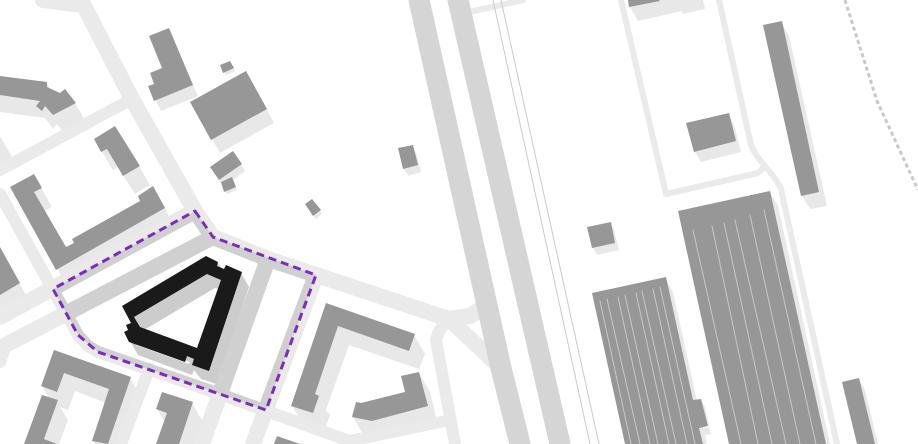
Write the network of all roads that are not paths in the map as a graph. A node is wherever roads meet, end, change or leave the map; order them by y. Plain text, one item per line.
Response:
1 (43, 0) edge
2 (419, 0) edge
3 (523, 0) edge
4 (621, 0) edge
5 (719, 0) edge
6 (82, 3) edge
7 (460, 7) edge
8 (132, 99) junction
9 (765, 166) junction
10 (0, 170) edge
11 (0, 194) edge
12 (195, 211) junction
13 (212, 237) junction
14 (268, 259) junction
15 (316, 275) junction
16 (53, 289) junction
17 (488, 304) junction
18 (66, 313) junction
19 (0, 317) edge
20 (449, 319) junction
21 (3, 346) edge
22 (0, 362) edge
23 (501, 368) junction
24 (149, 369) junction
25 (220, 394) junction
26 (266, 410) junction
27 (450, 420) junction
28 (121, 444) edge
29 (202, 444) edge
30 (253, 444) edge
31 (455, 444) edge
32 (520, 444) edge
33 (560, 444) edge
34 (837, 444) edge

1 - 6 street
2 - 17 highway
3 - 7 lane
4 - 9 lane
5 - 9 lane
6 - 8 street
7 - 33 highway
8 - 10 street
8 - 12 street
9 - 34 lane
11 - 16 street
12 - 13 street
12 - 16 street
13 - 14 street
13 - 18 street
14 - 15 street
14 - 25 street
15 - 20 street
15 - 26 street
16 - 18 street
16 - 19 street
17 - 20 street
17 - 23 highway
18 - 21 street
18 - 24 street
20 - 23 street
20 - 27 street
21 - 22 street
23 - 32 highway
24 - 25 street
24 - 28 street
25 - 26 street
25 - 29 street
26 - 27 street
26 - 30 street
27 - 31 street

